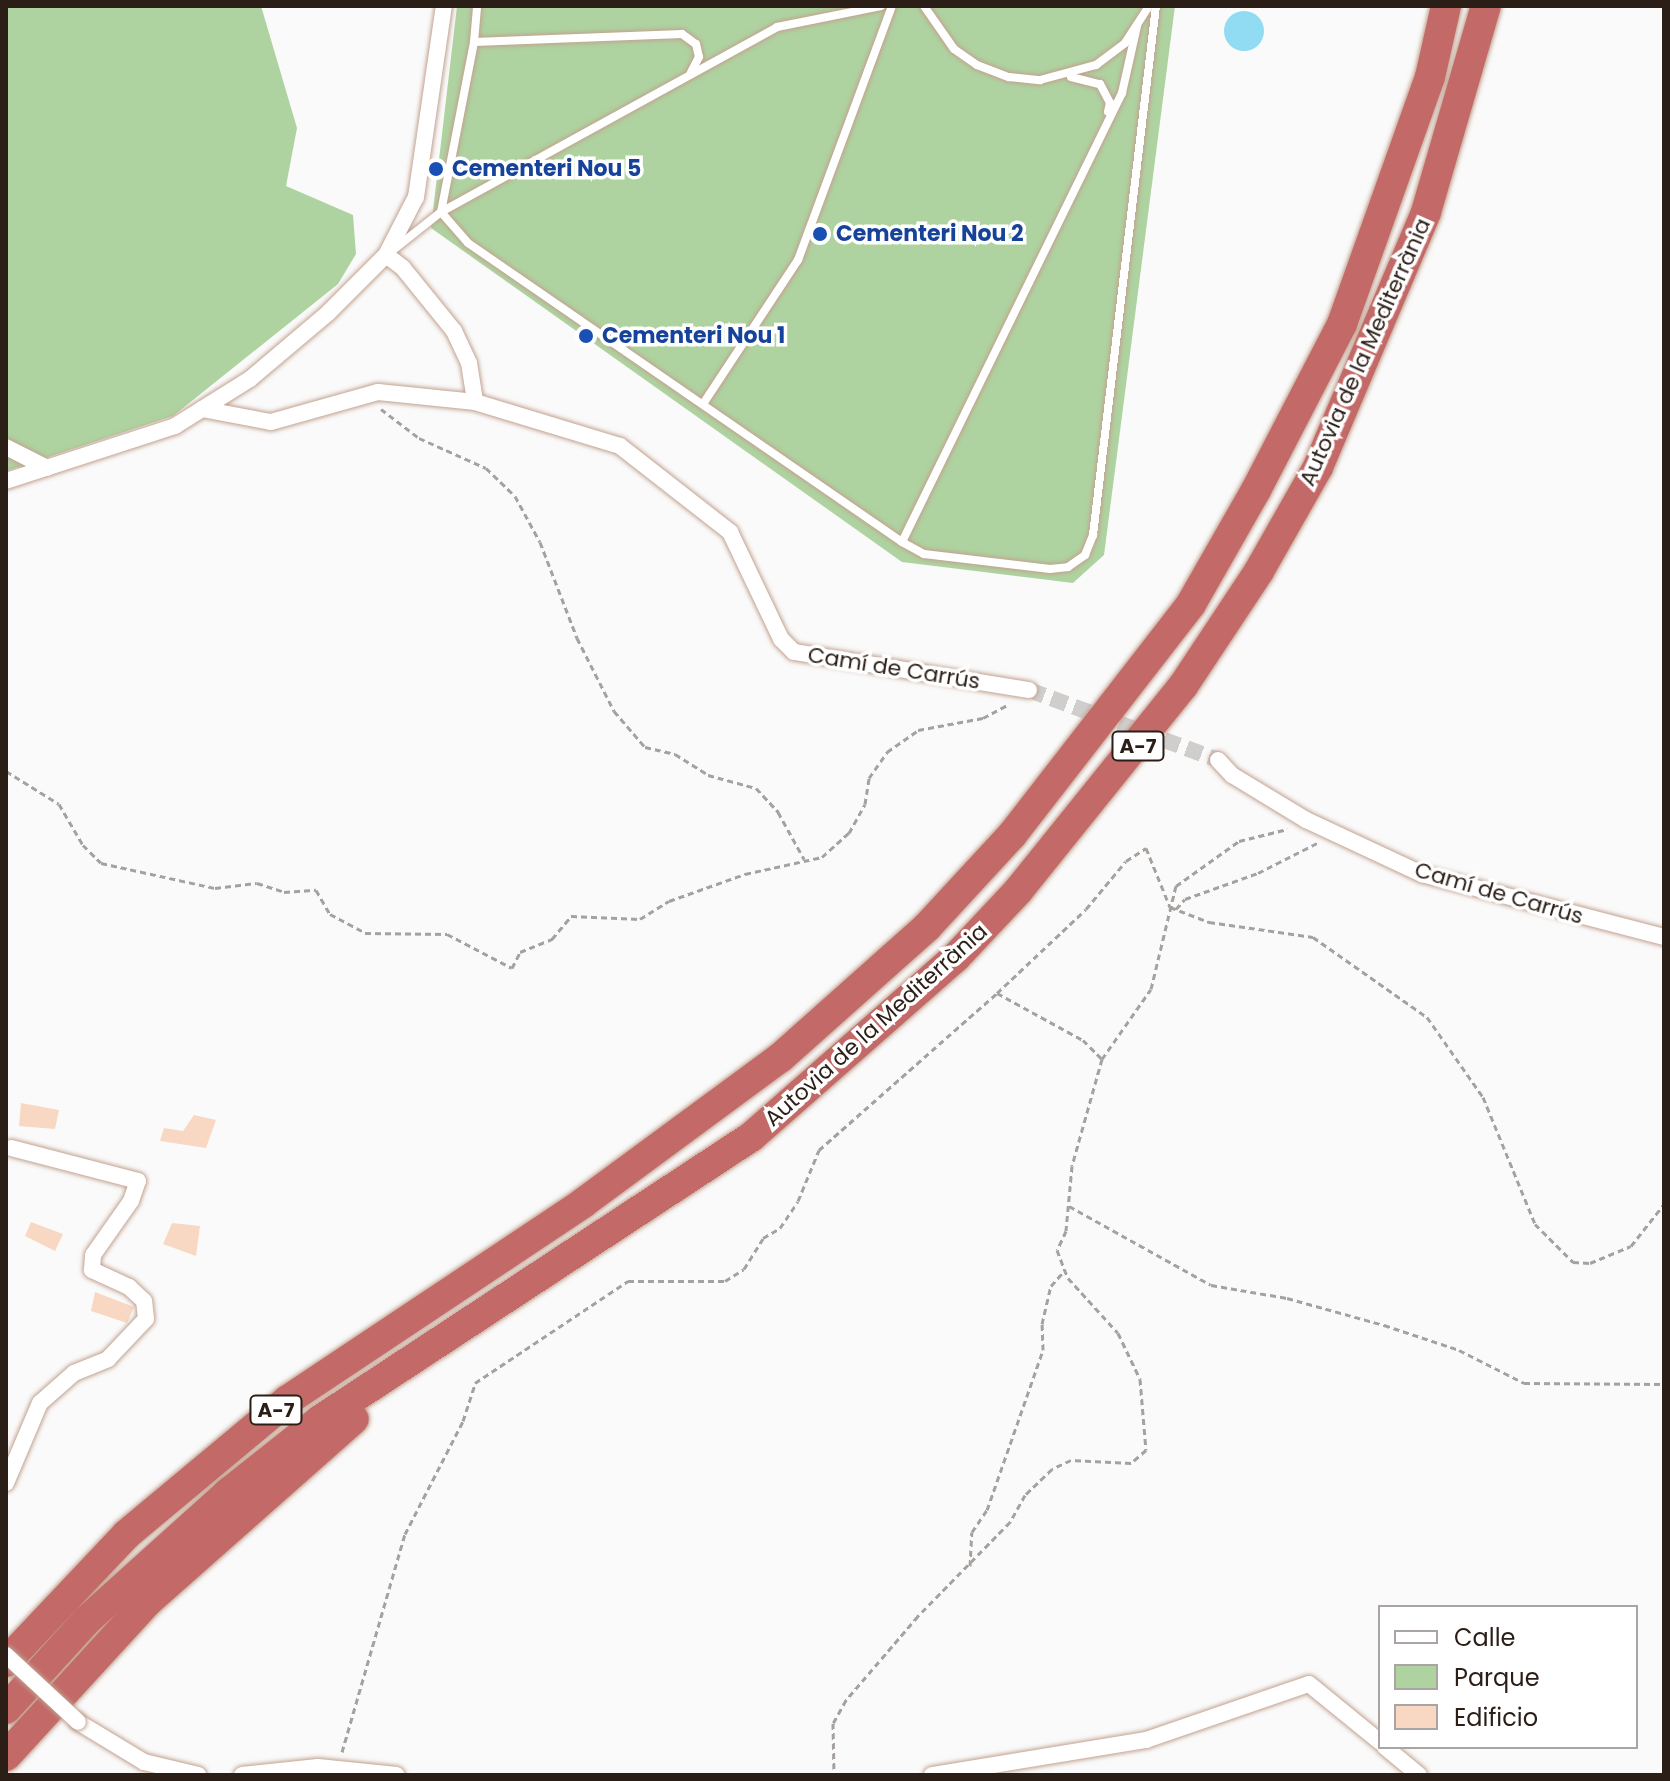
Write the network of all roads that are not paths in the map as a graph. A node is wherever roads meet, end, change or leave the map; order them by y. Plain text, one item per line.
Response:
1 (444, 6) edge
2 (477, 6) edge
3 (881, 6) edge
4 (892, 6) edge
5 (924, 6) edge
6 (1149, 6) edge
7 (1156, 6) edge
8 (1446, 6) edge
9 (1486, 6) edge
10 (1137, 26) junction
11 (474, 42) junction
12 (690, 73) junction
13 (1067, 77) junction
14 (1100, 136) junction
15 (441, 212) junction
16 (386, 255) junction
17 (475, 402) junction
18 (703, 404) junction
19 (202, 409) junction
20 (6, 447) edge
21 (47, 468) junction
22 (6, 481) edge
23 (902, 542) junction
24 (1029, 690) tunnel mouth
25 (1218, 760) tunnel mouth
26 (1664, 937) edge
27 (11, 1148) dead end
28 (525, 1290) junction
29 (6, 1483) edge
30 (6, 1655) edge
31 (6, 1662) edge
32 (6, 1709) edge
33 (1378, 1740) edge
34 (1387, 1749) edge
35 (6, 1756) edge
36 (198, 1775) edge
37 (242, 1775) edge
38 (397, 1775) edge
39 (932, 1775) edge
40 (1419, 1775) edge

1 - 16 street
2 - 11 lane
3 - 12 lane
4 - 18 lane
5 - 13 lane
6 - 10 lane
7 - 23 lane
8 - 31 highway, Autovia de la Mediterrània / A-7
9 - 28 highway, Autovia de la Mediterrània / A-7
10 - 13 lane
10 - 14 lane
11 - 12 lane
11 - 15 lane
12 - 15 lane
13 - 14 lane
14 - 23 lane
15 - 16 lane
15 - 18 lane
16 - 17 street
16 - 19 street
17 - 19 street, Camí de Carrús
17 - 24 street, Camí de Carrús
18 - 23 lane
19 - 21 street
20 - 21 street
21 - 22 street
25 - 26 street, Camí de Carrús
27 - 29 street
28 - 32 highway, Autovia de la Mediterrània / A-7
28 - 35 highway
30 - 36 street, bridge
33 - 39 street
34 - 40 street
37 - 38 street

